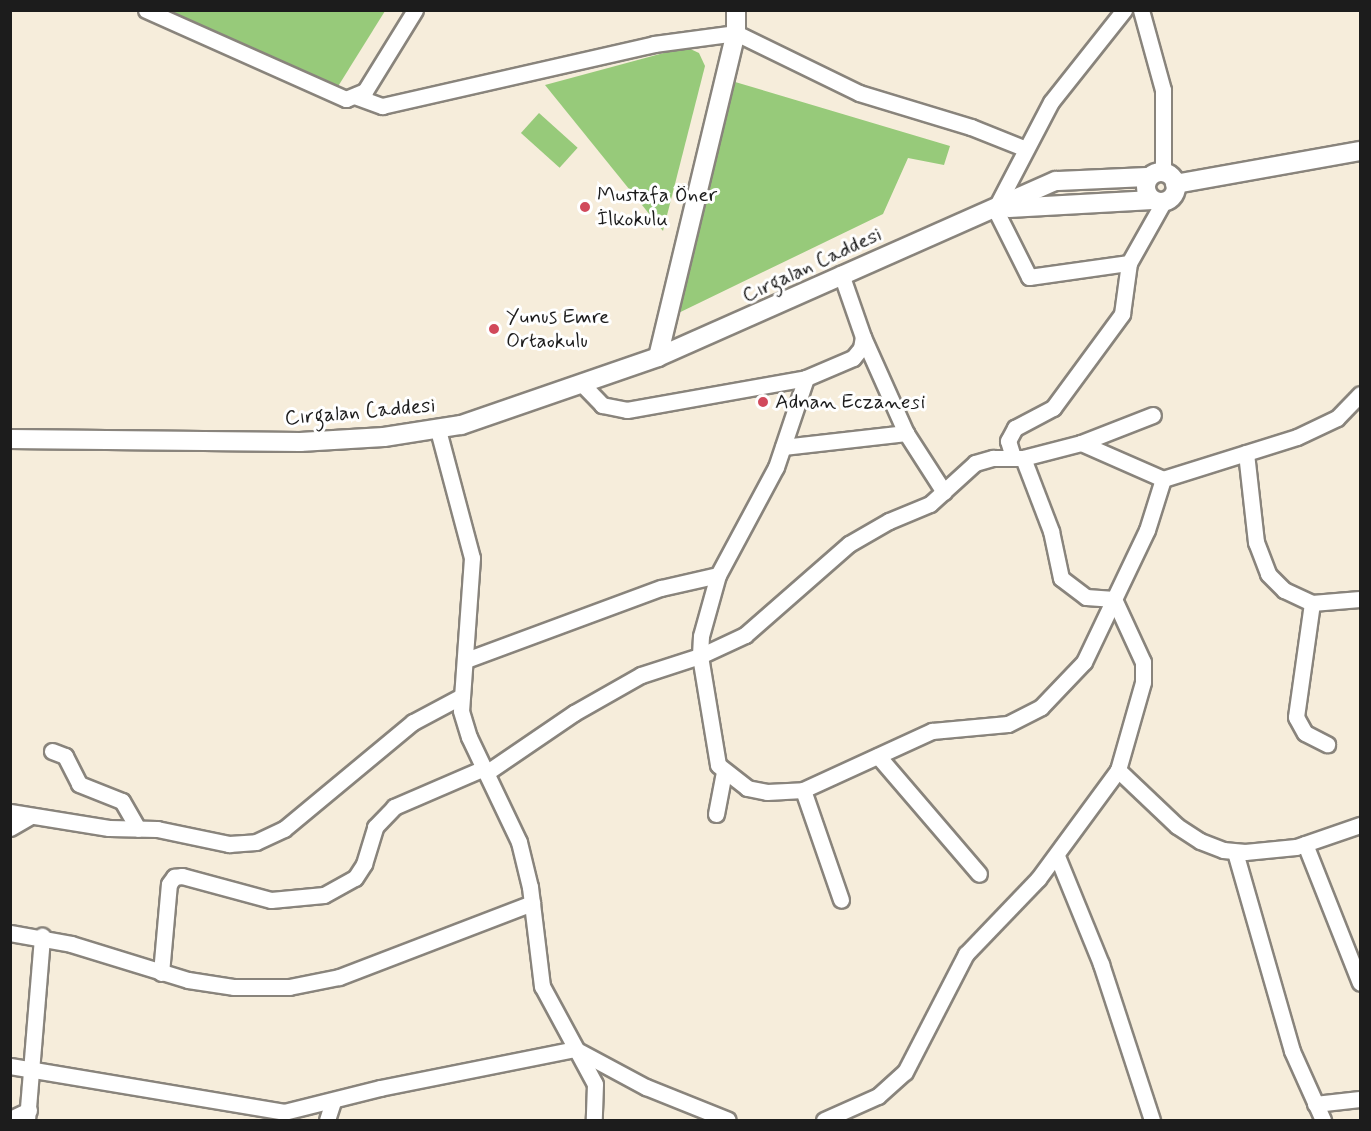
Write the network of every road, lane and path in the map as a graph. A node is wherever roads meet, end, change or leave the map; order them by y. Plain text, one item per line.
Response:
1 (146, 10) edge
2 (416, 10) edge
3 (736, 10) edge
4 (1124, 10) edge
5 (1141, 10) edge
6 (736, 33) junction
7 (357, 97) junction
8 (1026, 149) junction
9 (1360, 151) edge
10 (1162, 178) junction
11 (1159, 201) junction
12 (995, 209) junction
13 (1129, 263) junction
14 (841, 274) junction
15 (863, 337) junction
16 (658, 357) junction
17 (806, 378) junction
18 (583, 385) junction
19 (1360, 394) edge
20 (1153, 415) dead end
21 (438, 430) junction
22 (906, 433) junction
23 (10, 439) edge
24 (1081, 443) junction
25 (783, 447) junction
26 (1246, 453) junction
27 (1018, 457) junction
28 (1163, 479) junction
29 (944, 492) junction
30 (718, 575) junction
31 (1360, 598) edge
32 (1114, 599) junction
33 (1312, 603) junction
34 (700, 656) junction
35 (466, 660) junction
36 (460, 697) junction
37 (1327, 744) dead end
38 (52, 751) dead end
39 (878, 756) junction
40 (485, 770) junction
41 (1118, 770) junction
42 (723, 772) junction
43 (803, 790) junction
44 (10, 812) edge
45 (716, 814) dead end
46 (31, 816) junction
47 (1360, 825) edge
48 (10, 828) edge
49 (138, 829) junction
50 (1305, 844) junction
51 (1235, 852) junction
52 (1057, 856) junction
53 (979, 874) dead end
54 (841, 900) dead end
55 (532, 903) junction
56 (10, 933) edge
57 (42, 936) junction
58 (161, 973) junction
59 (1360, 983) edge
60 (575, 1049) junction
61 (10, 1066) edge
62 (32, 1072) junction
63 (1360, 1099) edge
64 (333, 1101) junction
65 (1315, 1104) junction
66 (28, 1115) edge
67 (10, 1119) edge
68 (327, 1120) edge
69 (594, 1120) edge
70 (728, 1120) edge
71 (825, 1120) edge
72 (1152, 1120) edge
73 (1323, 1120) edge

1 - 7 street
2 - 7 street
3 - 6 street
4 - 8 street
5 - 10 street
6 - 7 street
6 - 8 street
6 - 16 street
8 - 12 street
9 - 10 street, Cırgalan Caddesi
10 - 11 street
10 - 11 street
10 - 12 street, Cırgalan Caddesi
11 - 12 street, Cırgalan Caddesi
11 - 13 street
12 - 13 street
12 - 14 street, Cırgalan Caddesi
13 - 27 street
14 - 15 street
14 - 16 street, Cırgalan Caddesi
15 - 17 street
15 - 22 street
16 - 18 street, Cırgalan Caddesi
17 - 18 street
17 - 25 street
18 - 21 street, Cırgalan Caddesi
19 - 26 street
20 - 24 street
21 - 23 street, Cırgalan Caddesi
21 - 35 street
22 - 25 street
22 - 29 street
24 - 27 street
24 - 28 street
25 - 30 street
26 - 28 street
26 - 33 street
27 - 29 street
27 - 32 street
28 - 32 street
29 - 34 street
30 - 34 street
30 - 35 street
31 - 33 street
32 - 39 street
32 - 41 street
33 - 37 street
34 - 40 street
34 - 42 street
35 - 36 street
36 - 40 street
36 - 49 street
38 - 49 street
39 - 43 street
39 - 53 street
40 - 55 street
40 - 58 street
41 - 51 street
41 - 52 street
42 - 43 street
42 - 45 street
43 - 54 street
44 - 46 street
46 - 48 street
46 - 49 street
47 - 50 street
50 - 51 street
50 - 59 street
51 - 65 street
52 - 71 street
52 - 72 street
55 - 58 street
55 - 60 street
56 - 57 street
57 - 58 street
57 - 62 street
60 - 64 street
60 - 69 street
60 - 70 street
61 - 62 street
62 - 64 street
62 - 66 street
63 - 65 street
64 - 68 street
65 - 73 street
66 - 67 street

